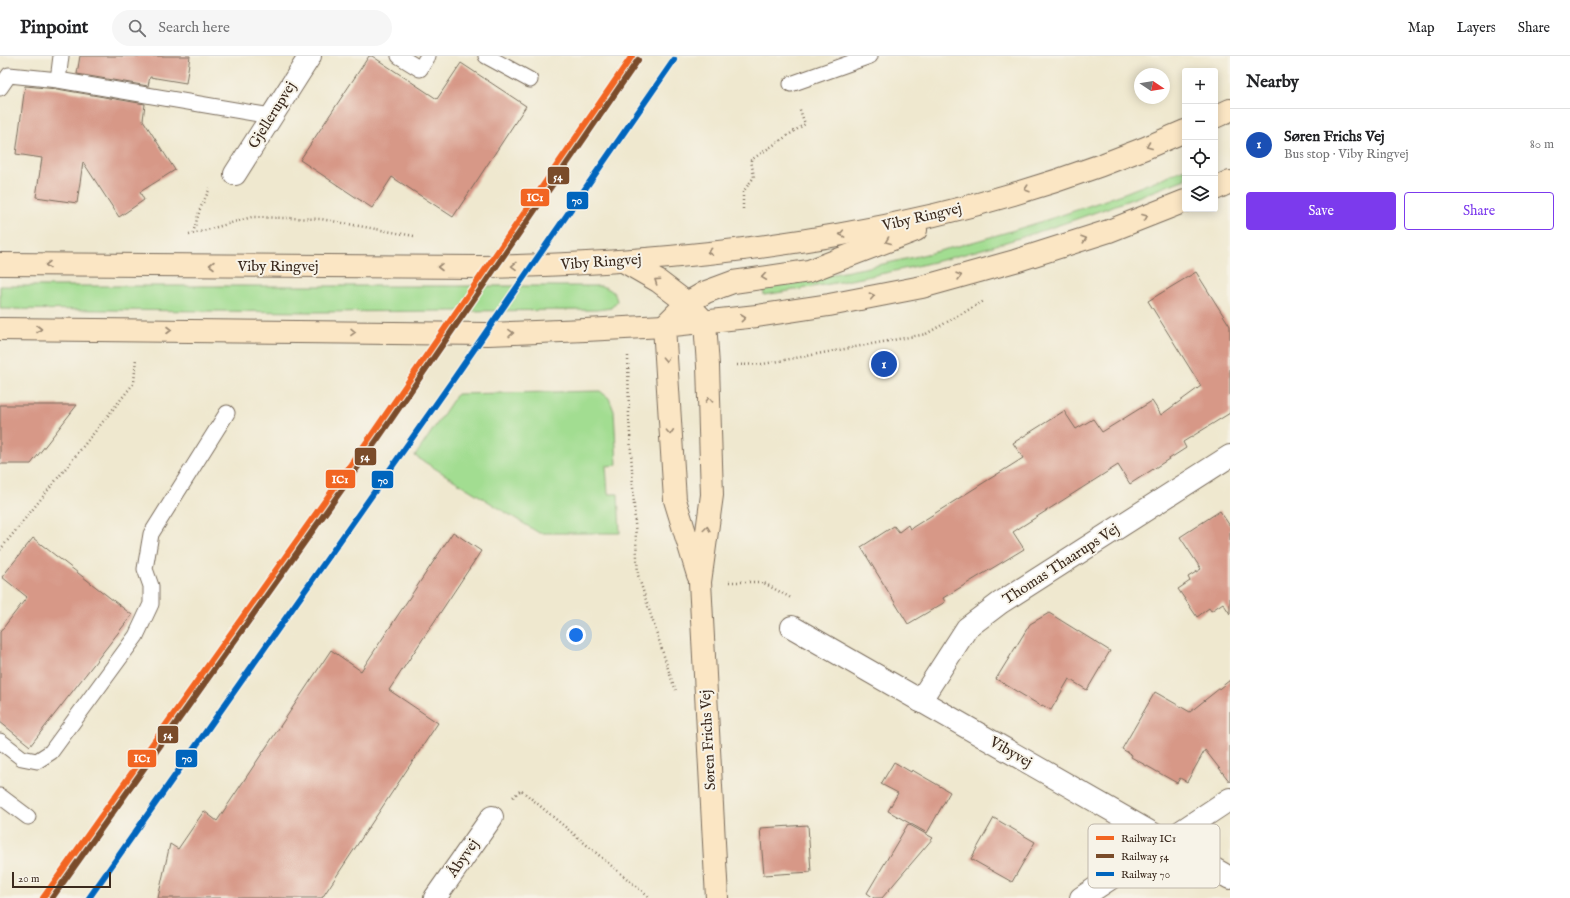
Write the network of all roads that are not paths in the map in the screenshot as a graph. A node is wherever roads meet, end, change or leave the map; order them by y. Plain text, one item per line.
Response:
1 (61, 56) edge
2 (310, 56) edge
3 (399, 56) edge
4 (428, 56) edge
5 (486, 56) edge
6 (870, 56) edge
7 (58, 80) junction
8 (530, 80) dead end
9 (791, 84) road end
10 (0, 88) edge
11 (1230, 110) edge
12 (272, 116) junction
13 (1218, 116) edge
14 (1182, 132) edge
15 (235, 174) road end
16 (1230, 182) edge
17 (1218, 188) edge
18 (1003, 197) junction
19 (1182, 202) edge
20 (625, 262) junction
21 (0, 264) edge
22 (687, 303) junction
23 (705, 322) junction
24 (664, 326) junction
25 (0, 329) edge
26 (227, 413) dead end
27 (1230, 456) edge
28 (700, 582) junction
29 (792, 626) road end
30 (920, 701) junction
31 (0, 741) edge
32 (0, 796) edge
33 (1230, 799) edge
34 (28, 817) dead end
35 (492, 817) road end
36 (1136, 824) edge
37 (1192, 824) edge
38 (1220, 872) edge
39 (1230, 878) edge
40 (1096, 888) edge
41 (435, 898) edge
42 (717, 898) edge
43 (1081, 898) edge

1 - 7 lane
2 - 12 street, Gjellerupvej
3 - 4 lane
5 - 8 lane
6 - 9 lane
7 - 10 lane
7 - 12 lane
11 - 13 main road
12 - 15 street, Gjellerupvej
14 -> 18 main road, Viby Ringvej
16 - 17 main road
18 -> 20 main road, Viby Ringvej
18 -> 22 main road
23 -> 19 main road
20 -> 21 main road, Viby Ringvej
22 -> 20 main road
22 - 23 main road
22 - 24 main road
23 - 24 main road
28 -> 23 main road, Søren Frichs Vej
25 -> 24 main road
24 -> 28 main road, Søren Frichs Vej
26 - 31 lane
27 - 30 street, Thomas Thaarups Vej
28 - 42 main road, Søren Frichs Vej
29 - 30 street, Vibyvej
30 - 36 street, Vibyvej
32 - 34 lane
33 - 37 street
35 - 41 street, Åbyvej
38 - 39 street, Vibyvej
40 - 43 street

